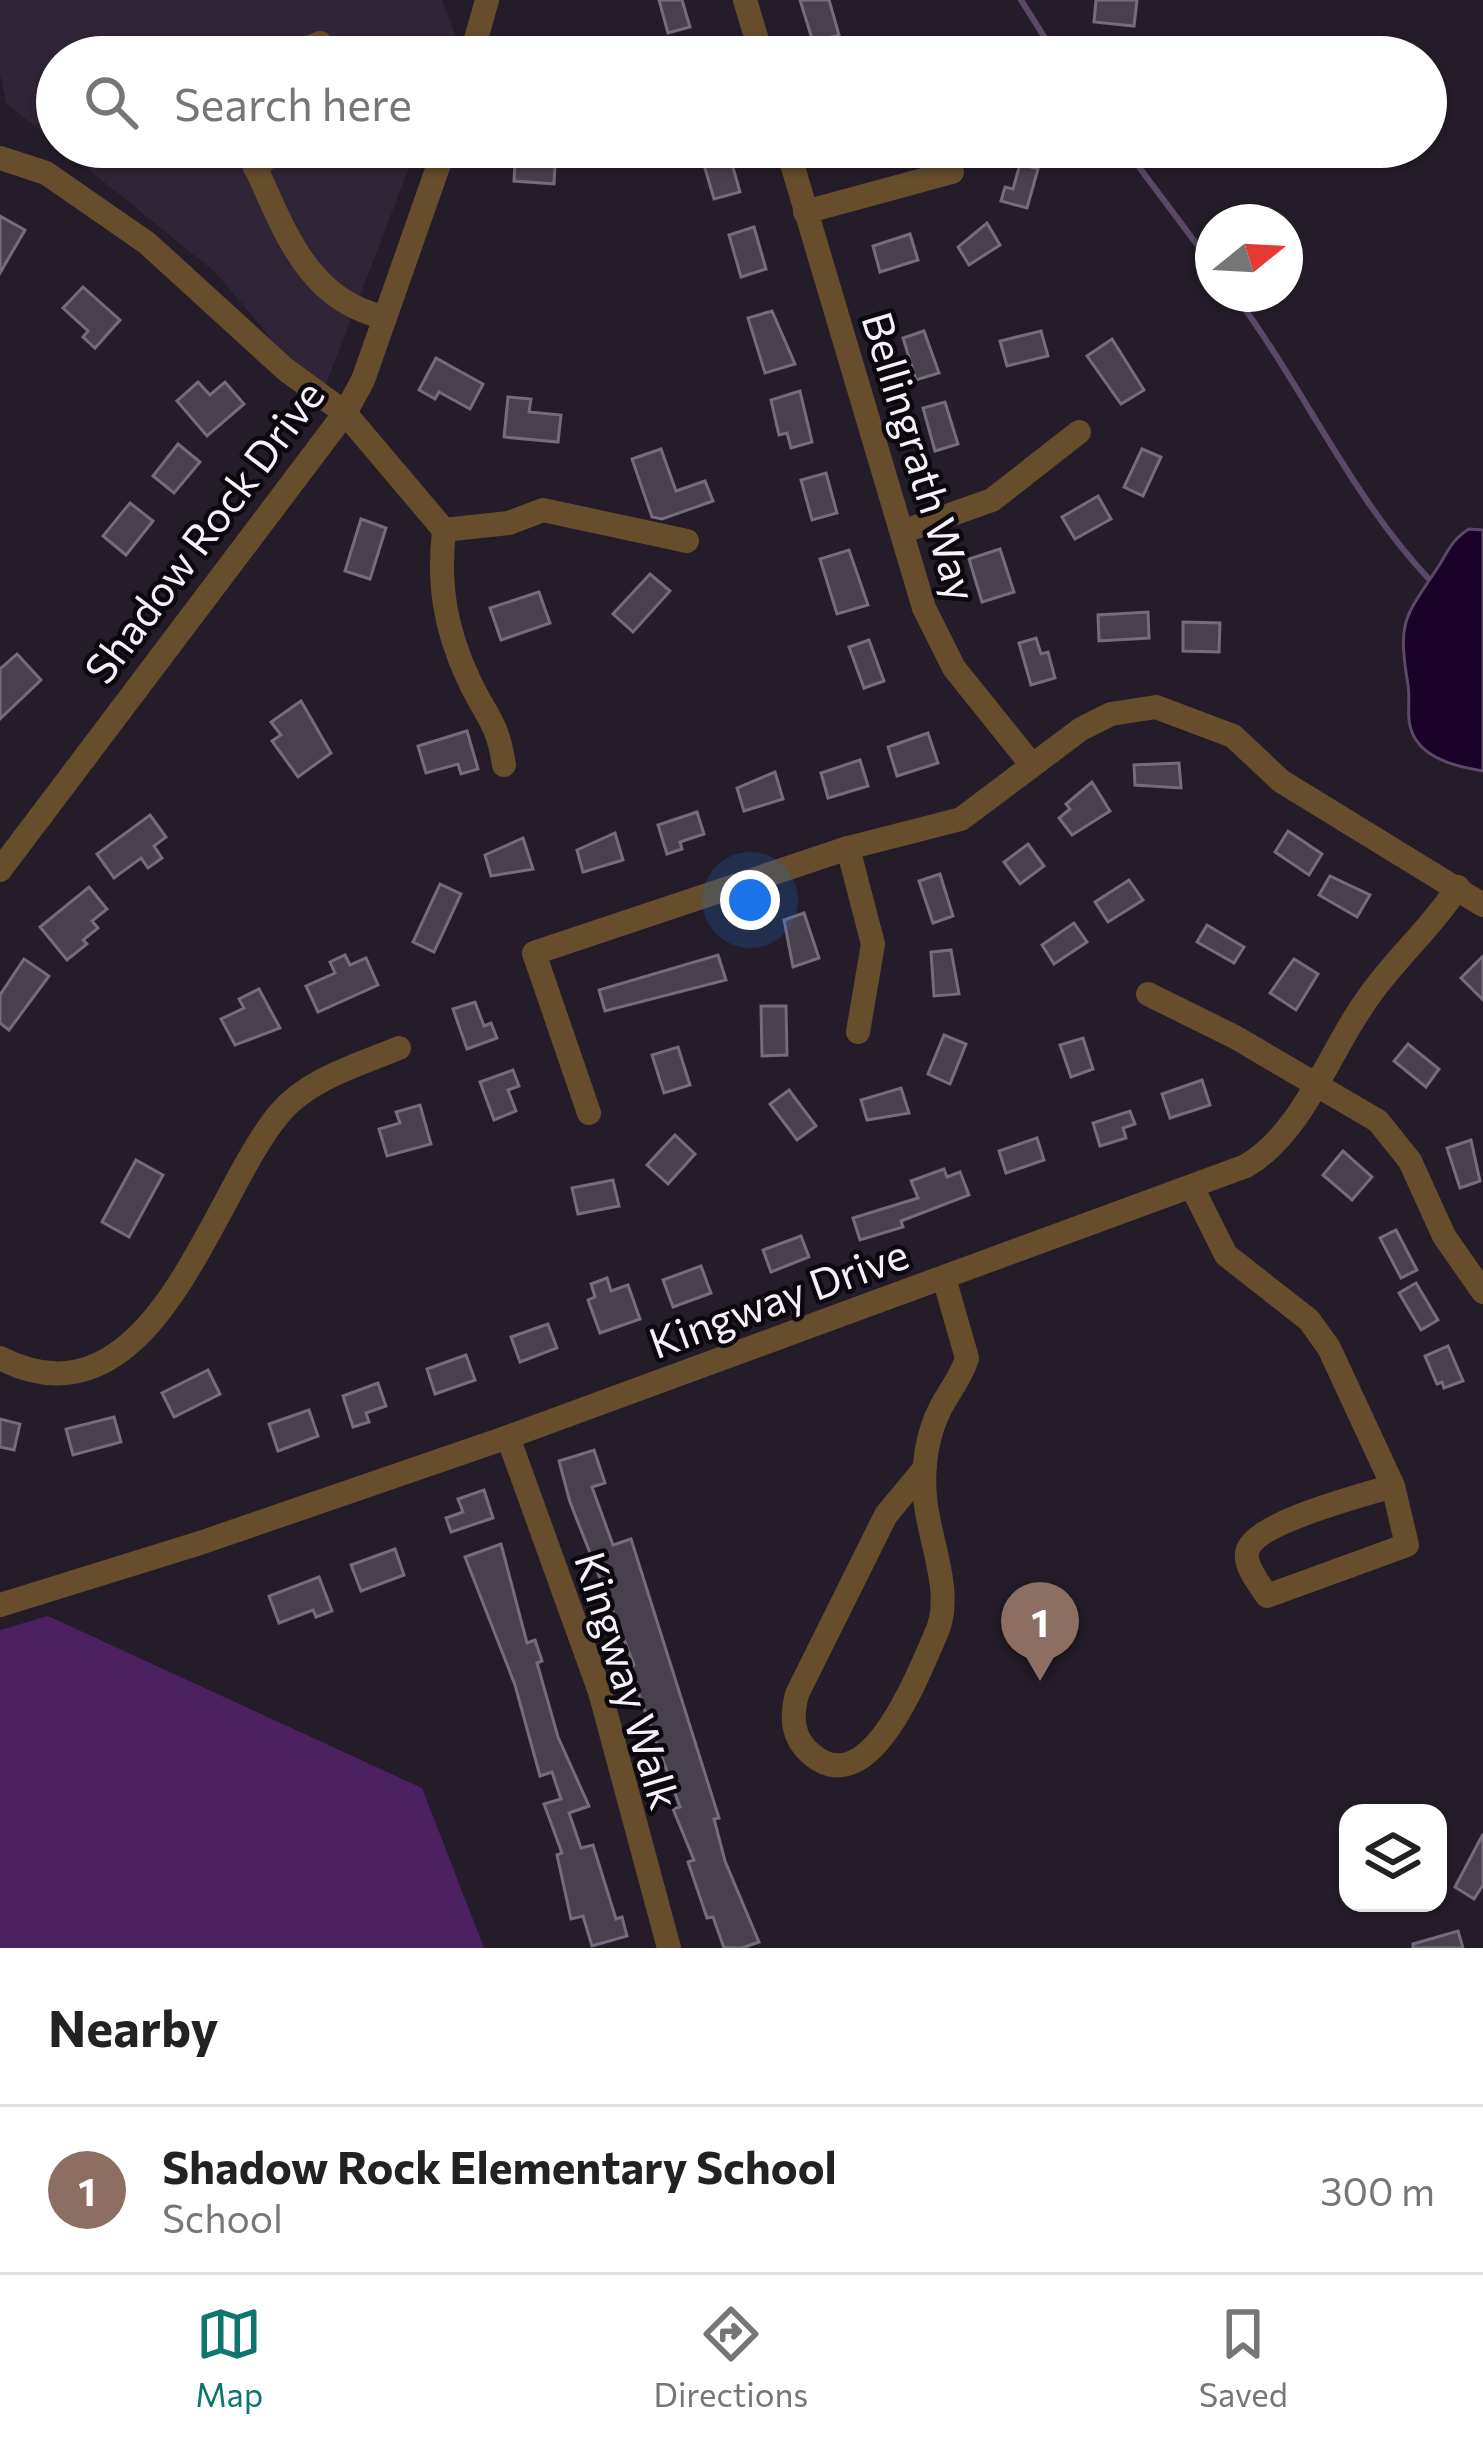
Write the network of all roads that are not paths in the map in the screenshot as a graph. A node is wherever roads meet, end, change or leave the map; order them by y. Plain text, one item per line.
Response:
1 (487, 0) edge
2 (745, 0) edge
3 (477, 36) edge
4 (756, 36) edge
5 (0, 158) edge
6 (254, 168) edge
7 (437, 168) edge
8 (793, 168) edge
9 (952, 172) dead end
10 (805, 212) junction
11 (384, 317) junction
12 (345, 412) junction
13 (1079, 432) dead end
14 (444, 530) junction
15 (902, 532) junction
16 (687, 541) dead end
17 (1031, 764) junction
18 (504, 765) dead end
19 (848, 848) junction
20 (0, 870) edge
21 (1458, 887) junction
22 (1483, 905) edge
23 (1148, 994) dead end
24 (858, 1033) dead end
25 (399, 1048) dead end
26 (1314, 1082) junction
27 (589, 1113) dead end
28 (1192, 1187) junction
29 (944, 1278) junction
30 (1483, 1292) edge
31 (0, 1358) edge
32 (508, 1437) junction
33 (925, 1468) junction
34 (1393, 1486) junction
35 (0, 1605) edge
36 (669, 1948) edge

1 - 3 street
2 - 4 street
5 - 12 street
6 - 11 street
7 - 11 street, Shadow Rock Drive
8 - 10 street, Bellingrath Way
9 - 10 street
10 - 15 street, Bellingrath Way
11 - 12 street, Shadow Rock Drive
12 - 14 street
12 - 20 street, Shadow Rock Drive
13 - 15 street
14 - 16 street
14 - 18 street
15 - 17 street, Bellingrath Way
17 - 19 street
17 - 21 street
19 - 24 street
19 - 27 street
21 - 22 street
21 - 26 street, Kingway Drive
23 - 26 street
25 - 31 street
26 - 28 street, Kingway Drive
26 - 30 street
28 - 29 street, Kingway Drive
28 - 34 street
29 - 32 street, Kingway Drive
29 - 33 street
32 - 35 street, Kingway Drive
32 - 36 street, Kingway Walk
33 - 33 street
34 - 34 street

